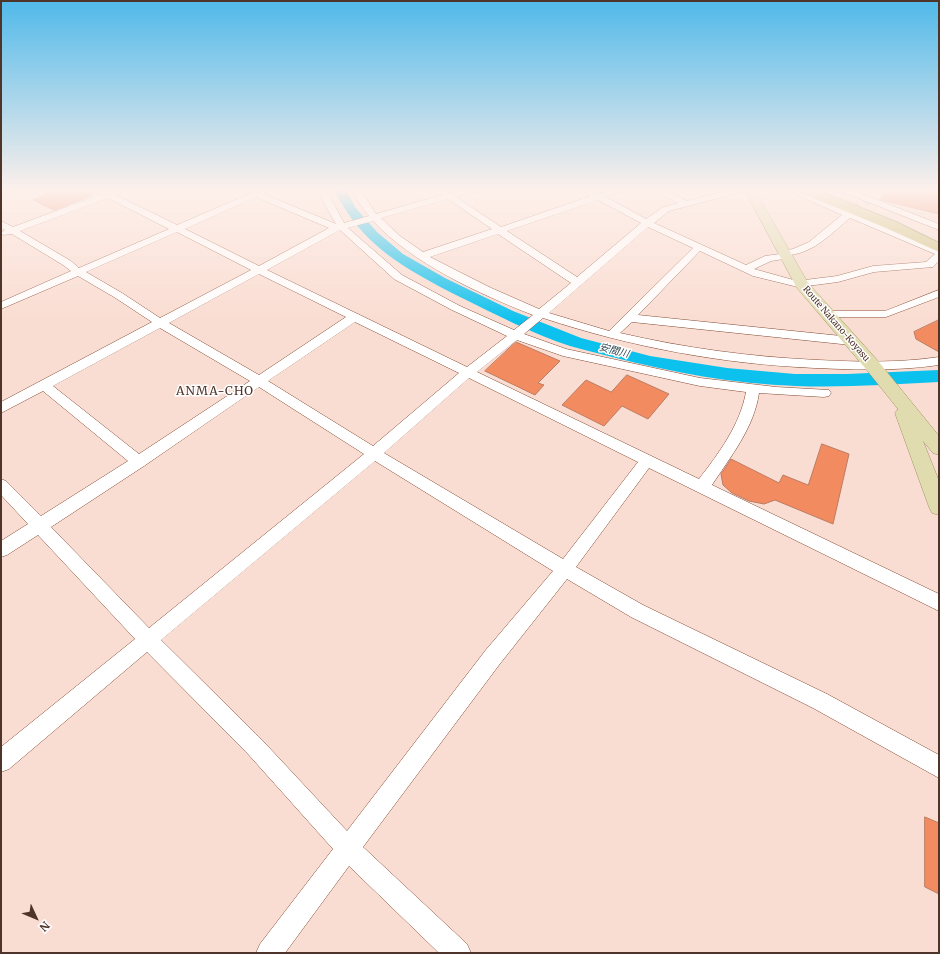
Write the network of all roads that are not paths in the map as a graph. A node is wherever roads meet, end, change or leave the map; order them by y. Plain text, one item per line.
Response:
1 (11, 234) edge
2 (163, 234) edge
3 (186, 234) edge
4 (328, 234) edge
5 (348, 234) edge
6 (392, 234) edge
7 (488, 234) edge
8 (503, 234) edge
9 (635, 234) edge
10 (670, 234) edge
11 (773, 234) edge
12 (825, 234) edge
13 (897, 234) edge
14 (909, 234) edge
15 (928, 234) edge
16 (939, 238) edge
17 (939, 246) edge
18 (699, 247) junction
19 (939, 252) edge
20 (785, 255) junction
21 (422, 256) junction
22 (939, 256) edge
23 (259, 269) junction
24 (746, 269) junction
25 (78, 272) junction
26 (577, 282) junction
27 (802, 284) junction
28 (939, 294) edge
29 (1, 306) edge
30 (541, 314) junction
31 (827, 314) junction
32 (354, 318) junction
33 (630, 318) junction
34 (160, 323) junction
35 (516, 335) junction
36 (612, 335) junction
37 (851, 341) junction
38 (939, 361) edge
39 (873, 367) junction
40 (468, 372) junction
41 (259, 381) junction
42 (44, 386) junction
43 (753, 388) junction
44 (824, 393) dead end
45 (897, 397) junction
46 (1, 408) edge
47 (939, 448) edge
48 (374, 454) junction
49 (647, 460) junction
50 (139, 462) junction
51 (1, 485) edge
52 (701, 487) junction
53 (938, 501) edge
54 (39, 525) junction
55 (1, 550) edge
56 (565, 569) junction
57 (939, 603) edge
58 (148, 640) junction
59 (1, 761) edge
60 (939, 767) edge
61 (348, 849) junction
62 (269, 953) edge
63 (458, 953) edge

1 - 25 street
2 - 25 street
3 - 23 street
4 - 23 street
5 - 35 street
6 - 21 street
7 - 21 street
8 - 26 street
9 - 26 street
10 - 18 street
11 - 20 main road, Route Nakano-Koyasu
12 - 20 street
13 - 19 street
14 - 17 highway
15 - 16 highway
18 - 24 street
18 - 33 street
20 - 24 street
20 - 27 main road, Route Nakano-Koyasu
21 - 30 street
22 - 27 street
23 - 32 street
23 - 34 street
24 - 27 street
25 - 29 street
25 - 34 street
26 - 30 street
27 - 31 main road, Route Nakano-Koyasu
28 - 31 street
30 - 35 street
30 - 36 street
31 - 37 main road, Route Nakano-Koyasu
32 - 40 street
32 - 41 street
33 - 36 street
33 - 37 street
34 - 41 street
34 - 42 street
35 - 40 street
35 - 43 street
36 - 39 street
37 - 39 main road, Route Nakano-Koyasu
38 - 39 street
39 - 45 main road, Route Nakano-Koyasu
40 - 48 street
40 - 49 street
41 - 48 street
41 - 50 street
42 - 46 street
42 - 50 street
43 - 44 street
43 - 52 street
45 - 47 main road, Route Nakano-Koyasu
45 - 53 main road
48 - 56 street
48 - 58 street
49 - 52 street
49 - 56 street
50 - 54 street
51 - 54 street
52 - 57 street
54 - 55 street
54 - 58 street
56 - 60 street
56 - 61 street
58 - 59 street
58 - 61 street
61 - 62 street
61 - 63 street

